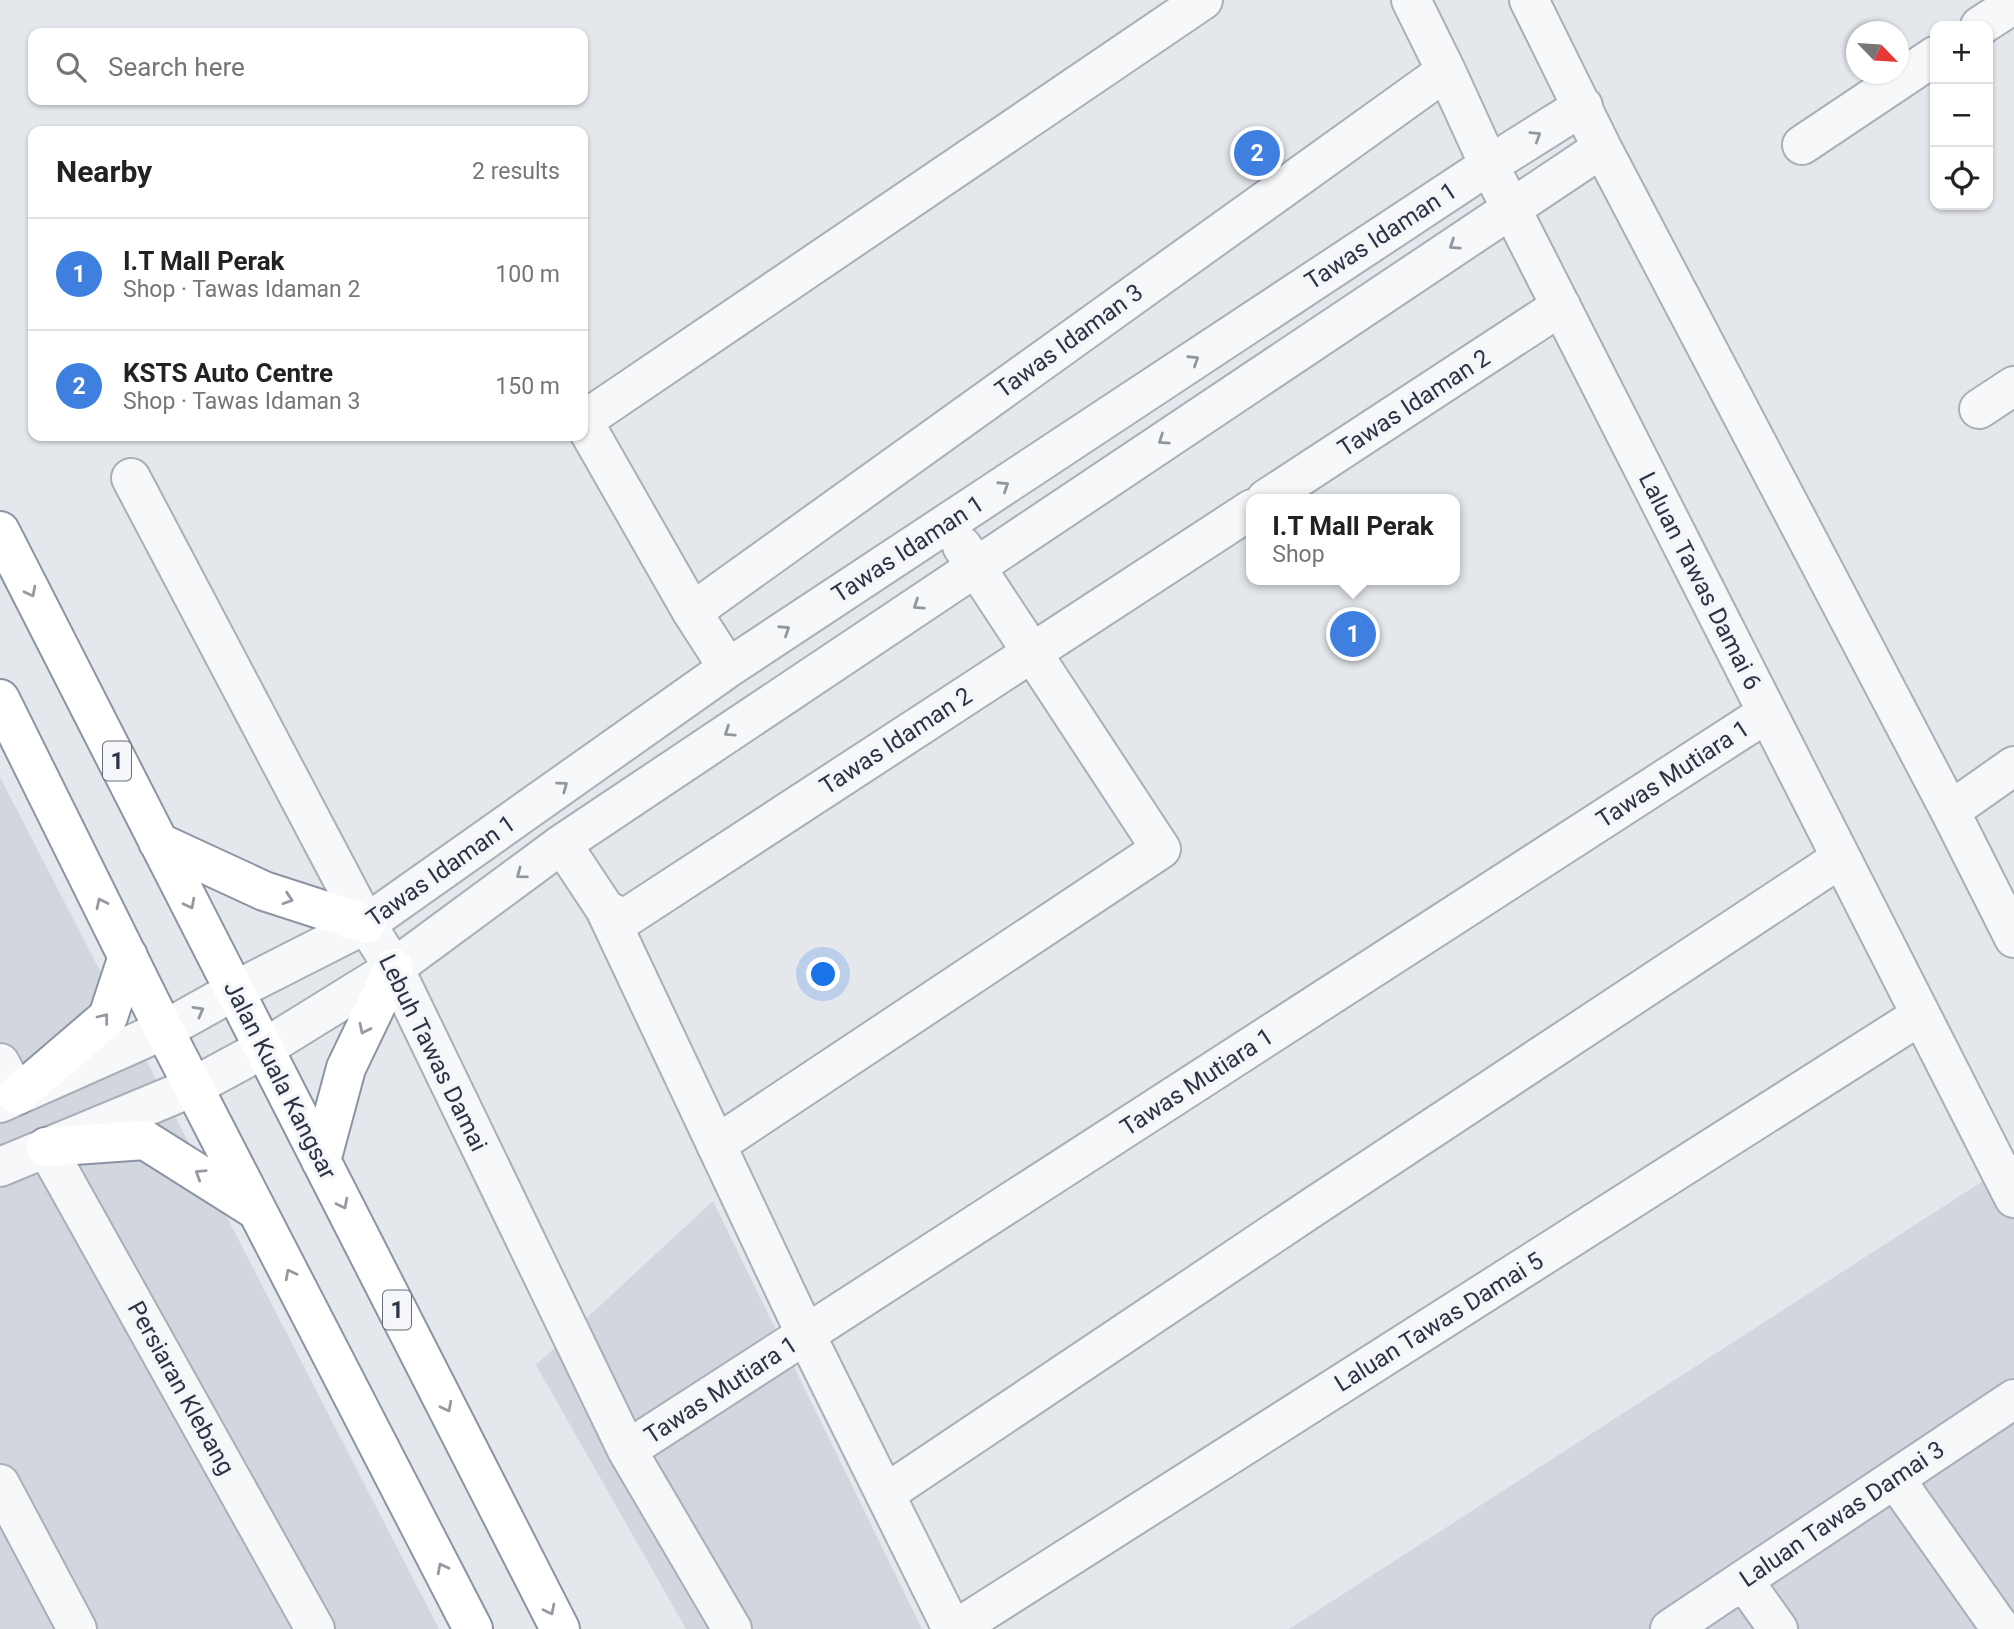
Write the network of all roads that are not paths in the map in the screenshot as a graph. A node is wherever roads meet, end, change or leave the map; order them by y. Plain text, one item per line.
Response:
1 (1203, 0) edge
2 (1411, 0) edge
3 (1529, 0) edge
4 (2014, 4) edge
5 (1988, 21) edge
6 (1930, 59) edge
7 (1446, 71) junction
8 (1583, 106) junction
9 (1802, 145) dead end
10 (1602, 148) junction
11 (1489, 165) junction
12 (1510, 207) junction
13 (1561, 306) junction
14 (2014, 386) edge
15 (1979, 409) dead end
16 (588, 418) edge
17 (588, 430) edge
18 (131, 478) dead end
19 (1274, 494) edge
20 (1246, 512) edge
21 (947, 523) junction
22 (0, 531) edge
23 (975, 567) junction
24 (692, 612) junction
25 (1032, 652) junction
26 (728, 668) junction
27 (0, 698) edge
28 (1767, 713) junction
29 (2014, 766) edge
30 (1950, 811) junction
31 (159, 842) junction
32 (562, 844) junction
33 (1841, 858) junction
34 (605, 909) junction
35 (366, 924) junction
36 (2014, 938) edge
37 (128, 957) junction
38 (394, 968) junction
39 (234, 991) junction
40 (1921, 1016) junction
41 (164, 1030) junction
42 (263, 1049) junction
43 (6, 1087) edge
44 (193, 1087) junction
45 (716, 1145) junction
46 (46, 1147) junction
47 (321, 1161) junction
48 (0, 1167) edge
49 (2014, 1198) edge
50 (258, 1211) junction
51 (806, 1335) junction
52 (2014, 1399) edge
53 (627, 1450) junction
54 (1895, 1479) junction
55 (0, 1484) edge
56 (885, 1494) junction
57 (1743, 1580) junction
58 (77, 1629) edge
59 (316, 1629) edge
60 (473, 1629) edge
61 (560, 1629) edge
62 (732, 1629) edge
63 (954, 1629) edge
64 (1670, 1629) edge
65 (1779, 1629) edge
66 (2001, 1629) edge

1 - 16 street
2 - 7 street, Laluan Tawas Damai 6
3 - 8 street
4 - 5 street
6 - 9 street
7 - 11 street, Laluan Tawas Damai 6
7 - 24 street, Tawas Idaman 3
8 - 10 street
11 -> 8 street, Tawas Idaman 1
10 - 12 street, Tawas Idaman 1
10 - 30 street
11 - 12 street, Laluan Tawas Damai 6
21 -> 11 street, Tawas Idaman 1
12 - 13 street, Laluan Tawas Damai 6
12 -> 23 street, Tawas Idaman 1
13 - 19 street, Tawas Idaman 2
13 - 28 street, Laluan Tawas Damai 6
14 - 15 street
17 - 24 street
18 - 35 street, Lebuh Tawas Damai
20 - 25 street, Tawas Idaman 2
21 - 23 street
26 -> 21 street, Tawas Idaman 1
22 -> 31 highway, Jalan Kuala Kangsar / 1
23 - 25 street
23 -> 32 street, Tawas Idaman 1
24 - 26 street
25 - 34 street, Tawas Idaman 2
25 - 45 street
35 -> 26 street, Tawas Idaman 1
37 -> 27 highway
28 - 33 street, Laluan Tawas Damai 6
28 - 51 street, Tawas Mutiara 1
29 - 30 street
30 - 36 street
31 -> 35 highway
31 -> 39 highway, Jalan Kuala Kangsar / 1
32 - 34 street
32 -> 38 street, Tawas Idaman 1
33 - 40 street, Laluan Tawas Damai 6
33 - 56 street
34 - 45 street
35 - 38 street, Lebuh Tawas Damai
35 - 39 street, Tawas Idaman 1
37 - 41 highway
43 -> 37 highway
38 - 42 street, Tawas Idaman 1
38 -> 47 highway
38 - 53 street, Lebuh Tawas Damai
41 -> 39 street, Tawas Idaman 1
39 - 42 highway, Jalan Kuala Kangsar / 1
40 - 49 street, Laluan Tawas Damai 6
40 - 63 street, Laluan Tawas Damai 5
41 - 43 street, Tawas Idaman 1
41 - 44 highway
42 - 44 street, Tawas Idaman 1
42 - 47 highway, Jalan Kuala Kangsar / 1
44 - 46 street, Tawas Idaman 1
44 - 50 highway
45 - 51 street
46 - 48 street, Tawas Idaman 1
50 -> 46 highway
46 - 59 street, Persiaran Klebang
47 -> 61 highway, Jalan Kuala Kangsar / 1
60 -> 50 highway
51 - 53 street, Tawas Mutiara 1
51 - 56 street
52 - 54 street, Laluan Tawas Damai 3
53 - 62 street, Lebuh Tawas Damai
54 - 57 street, Laluan Tawas Damai 3
54 - 66 street
55 - 58 street
56 - 63 street
57 - 64 street, Laluan Tawas Damai 3
57 - 65 street

